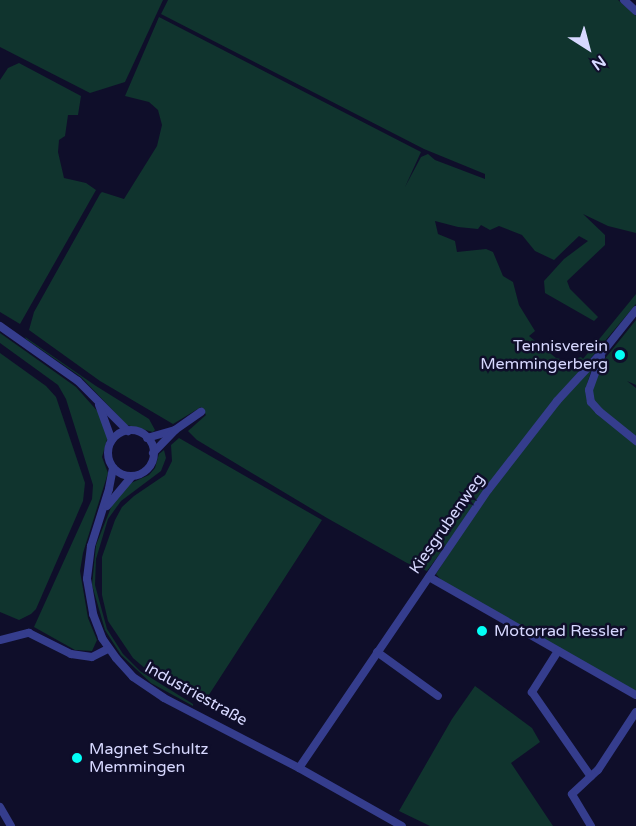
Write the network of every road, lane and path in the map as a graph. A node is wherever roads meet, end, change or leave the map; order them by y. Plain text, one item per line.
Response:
1 (624, 0) edge
2 (636, 11) edge
3 (636, 310) edge
4 (0, 326) edge
5 (605, 350) junction
6 (98, 402) junction
7 (201, 412) dead end
8 (175, 430) junction
9 (128, 431) junction
10 (147, 438) junction
11 (112, 440) junction
12 (636, 441) edge
13 (153, 453) junction
14 (113, 468) junction
15 (132, 476) junction
16 (103, 512) junction
17 (429, 577) junction
18 (0, 640) edge
19 (108, 649) junction
20 (558, 651) junction
21 (377, 652) junction
22 (636, 695) edge
23 (438, 696) dead end
24 (636, 712) edge
25 (299, 768) junction
26 (591, 777) junction
27 (0, 807) edge
28 (399, 825) edge
29 (11, 826) edge
30 (591, 826) edge

1 - 2 street
3 - 5 street, Kiesgrubenweg
4 - 6 street, Industriestraße
5 - 12 street
5 - 17 street, Kiesgrubenweg
6 - 9 street, Industriestraße
6 - 11 street, Industriestraße
7 - 8 street, Industriestraße
8 - 10 street
8 - 13 street, Industriestraße
9 - 10 street, Industriestraße
9 - 11 street
10 - 13 street
11 - 14 street, Industriestraße
13 - 15 street, Industriestraße
14 - 15 street
14 - 16 street, Industriestraße
15 - 16 street, Industriestraße
16 - 19 street, Industriestraße
17 - 20 street
17 - 21 street, Kiesgrubenweg
18 - 19 street
19 - 25 street, Industriestraße
20 - 22 street
20 - 26 street
21 - 23 street
21 - 25 street, Kiesgrubenweg
24 - 26 street
25 - 28 street, Industriestraße
26 - 30 street
27 - 29 street

